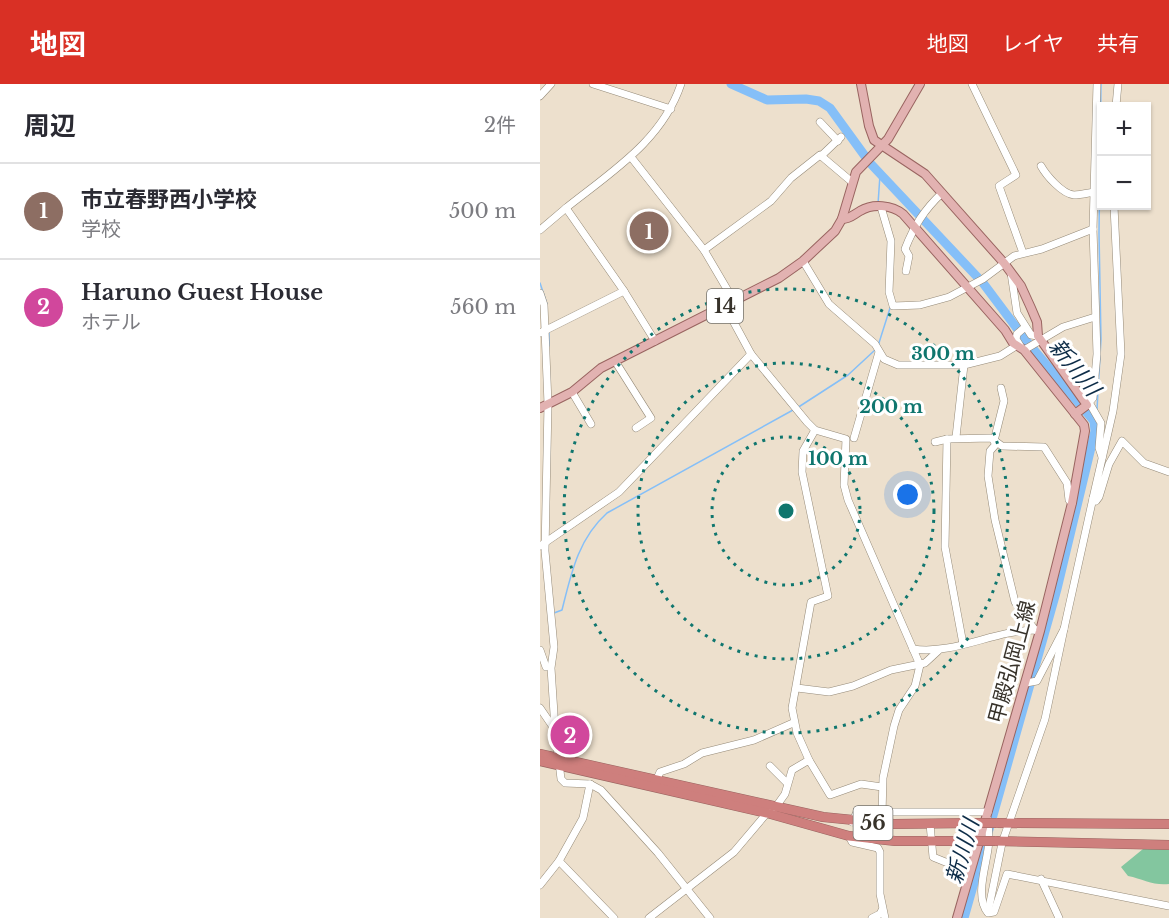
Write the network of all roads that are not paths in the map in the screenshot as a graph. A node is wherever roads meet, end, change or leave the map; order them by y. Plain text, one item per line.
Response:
1 (551, 84) edge
2 (594, 84) edge
3 (681, 84) edge
4 (861, 84) edge
5 (920, 84) edge
6 (972, 84) edge
7 (1097, 84) edge
8 (1118, 84) edge
9 (540, 96) edge
10 (1116, 102) edge
11 (672, 109) junction
12 (819, 122) dead end
13 (882, 146) junction
14 (631, 156) junction
15 (821, 156) junction
16 (1041, 166) dead end
17 (852, 183) junction
18 (1094, 192) junction
19 (942, 193) junction
20 (879, 207) junction
21 (566, 208) junction
22 (1114, 210) edge
23 (842, 219) junction
24 (918, 220) junction
25 (1093, 229) junction
26 (540, 230) edge
27 (704, 250) junction
28 (1023, 253) junction
29 (803, 261) junction
30 (1004, 263) junction
31 (906, 271) dead end
32 (1011, 273) junction
33 (968, 287) junction
34 (624, 291) junction
35 (540, 293) edge
36 (734, 301) junction
37 (725, 306) junction
38 (1095, 316) junction
39 (543, 331) edge
40 (1021, 331) junction
41 (654, 341) junction
42 (1029, 345) junction
43 (877, 349) junction
44 (751, 354) junction
45 (615, 361) junction
46 (964, 365) junction
47 (1001, 388) dead end
48 (572, 392) junction
49 (1088, 404) junction
50 (544, 406) edge
51 (1075, 414) junction
52 (591, 424) dead end
53 (636, 428) dead end
54 (815, 430) junction
55 (956, 437) junction
56 (854, 438) dead end
57 (946, 439) junction
58 (935, 442) dead end
59 (996, 442) junction
60 (1103, 459) junction
61 (1169, 472) edge
62 (1093, 498) junction
63 (1072, 503) junction
64 (543, 545) edge
65 (1037, 630) junction
66 (1064, 630) junction
67 (963, 644) junction
68 (913, 649) junction
69 (540, 650) edge
70 (938, 651) junction
71 (920, 665) junction
72 (546, 667) edge
73 (1026, 683) junction
74 (797, 688) junction
75 (540, 708) edge
76 (793, 723) junction
77 (555, 729) junction
78 (540, 754) edge
79 (809, 760) junction
80 (540, 761) edge
81 (559, 762) junction
82 (770, 766) dead end
83 (657, 779) junction
84 (787, 783) junction
85 (590, 784) junction
86 (882, 787) junction
87 (771, 811) junction
88 (882, 814) junction
89 (988, 815) junction
90 (852, 822) junction
91 (930, 824) junction
92 (1010, 824) junction
93 (1169, 824) edge
94 (849, 836) junction
95 (930, 842) junction
96 (1002, 842) junction
97 (1169, 845) edge
98 (559, 861) junction
99 (970, 872) junction
100 (1041, 879) junction
101 (540, 885) edge
102 (686, 887) junction
103 (1169, 906) edge
104 (882, 910) junction
105 (986, 916) edge
106 (614, 918) edge
107 (649, 918) edge
108 (710, 918) edge
109 (872, 918) edge
110 (885, 918) edge
111 (957, 918) edge
112 (1059, 918) edge

1 - 9 street
2 - 11 street
3 - 11 street
4 - 13 main road, 甲殿弘岡上線
5 - 13 main road, 14
6 - 28 street
7 - 18 street
8 - 10 street
11 - 14 street
12 - 15 street
13 - 17 main road, 14
13 - 19 main road, 甲殿弘岡上線
14 - 21 street
14 - 27 street
15 - 17 street
15 - 27 street
16 - 18 street
17 - 23 main road, 14
18 - 25 street
19 - 24 street
19 - 30 main road, 甲殿弘岡上線
20 - 23 main road
20 - 24 main road, 甲殿弘岡上線
20 - 33 street
21 - 26 street
21 - 34 street
22 - 60 street
23 - 29 main road, 14
24 - 31 street
24 - 33 main road, 甲殿弘岡上線
25 - 28 street
25 - 38 street
27 - 36 street
28 - 30 street
29 - 36 main road, 14
29 - 43 street
30 - 32 main road, 甲殿弘岡上線
30 - 33 street
32 - 40 street
32 - 42 main road, 甲殿弘岡上線
33 - 42 main road, 甲殿弘岡上線
34 - 39 street
34 - 41 street
35 - 39 street
36 - 37 main road, 14
37 - 41 main road, 14
37 - 44 street
38 - 42 street
38 - 49 street
39 - 50 street
40 - 42 street
40 - 42 street
41 - 45 main road, 14
42 - 46 street
42 - 49 main road, 甲殿弘岡上線
42 - 51 main road, 甲殿弘岡上線
43 - 46 street
43 - 56 street
44 - 54 street
44 - 64 street
45 - 48 main road, 14
45 - 53 street
46 - 55 street
47 - 59 street
48 - 50 main road, 14
48 - 52 street
49 - 51 main road
49 - 60 street
50 - 64 street
51 - 63 main road, 甲殿弘岡上線
54 - 68 street
54 - 74 street
55 - 57 street
55 - 59 street
57 - 58 street
57 - 67 street
59 - 63 street
59 - 65 street
60 - 62 street
61 - 62 street
62 - 66 street
63 - 65 main road, 甲殿弘岡上線
64 - 72 street
65 - 67 street
65 - 73 main road, 甲殿弘岡上線
66 - 73 street
66 - 92 street
67 - 70 street
68 - 70 street
68 - 71 street
69 - 72 street
70 - 71 street
71 - 74 street
71 - 86 street
72 - 77 street
73 - 89 main road, 甲殿弘岡上線
74 - 76 street
75 - 77 street
76 - 79 street
76 - 83 street
77 - 81 street
78 - 81 highway, 56
79 - 84 street
79 - 86 street
80 - 81 highway, 56
81 - 83 highway, 56
81 - 85 street
81 - 87 highway, 56
82 - 84 street
83 - 87 highway, 56
84 - 87 street
85 - 98 street
85 - 102 street
86 - 88 street
87 - 90 highway, 56
87 - 94 highway, 56
87 - 102 street
88 - 89 street
88 - 90 street
89 - 99 main road, 甲殿弘岡上線
89 - 105 street
90 - 91 highway, 56
91 - 92 highway, 56, bridge
91 - 95 street
92 - 93 highway, 56
92 - 96 street
94 - 95 highway, 56
94 - 104 street
95 - 96 highway, 56, bridge
95 - 99 street
96 - 97 highway, 56
96 - 105 street
98 - 101 street
98 - 106 street
99 - 111 main road, 甲殿弘岡上線
100 - 103 street
100 - 105 street
100 - 112 street
102 - 107 street
102 - 108 street
104 - 109 street
104 - 110 street

